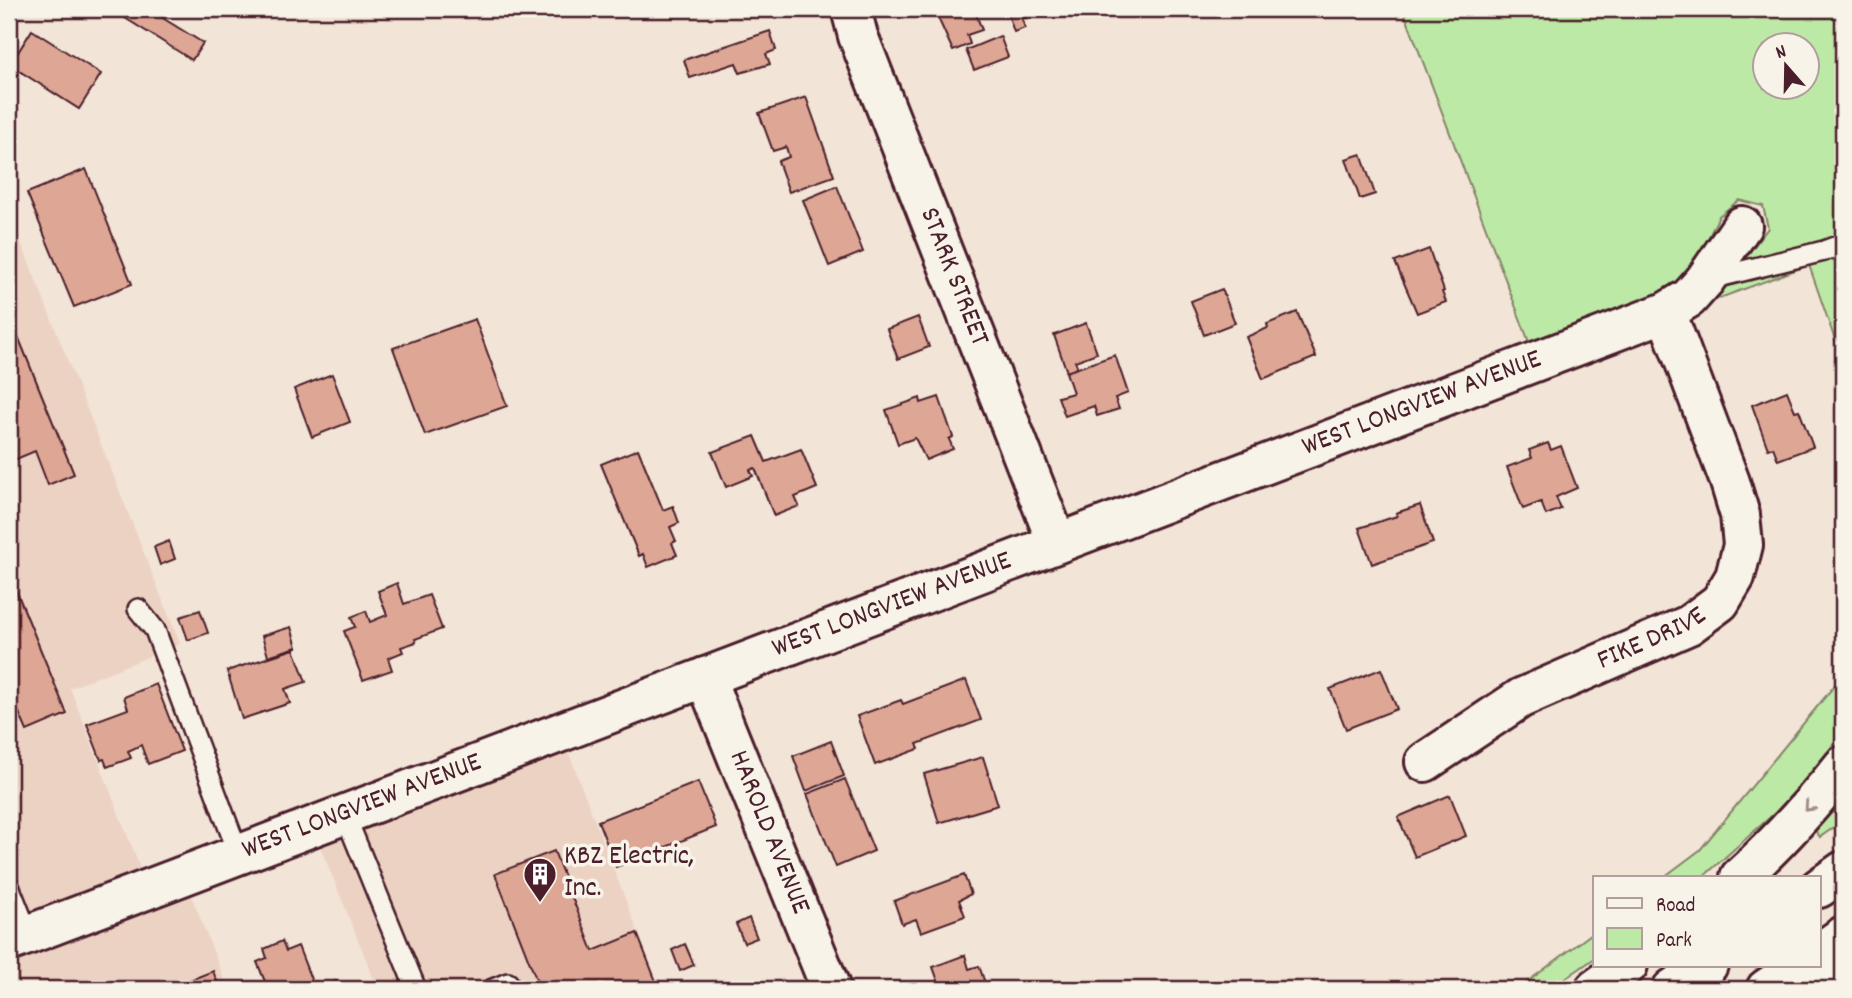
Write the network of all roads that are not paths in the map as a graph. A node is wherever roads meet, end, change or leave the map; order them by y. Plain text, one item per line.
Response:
1 (851, 9) edge
2 (1742, 226) dead end
3 (1843, 244) edge
4 (1706, 280) junction
5 (1666, 313) junction
6 (1057, 543) junction
7 (138, 609) dead end
8 (705, 677) junction
9 (1425, 762) dead end
10 (1843, 766) edge
11 (345, 815) junction
12 (239, 855) junction
13 (1843, 871) edge
14 (1741, 876) edge
15 (9, 886) edge
16 (1820, 887) edge
17 (1843, 936) edge
18 (18, 938) edge
19 (1820, 952) edge
20 (1626, 967) edge
21 (1704, 967) edge
22 (1798, 967) edge
23 (1843, 971) edge
24 (416, 989) edge
25 (831, 989) edge
26 (1595, 989) edge
27 (1672, 989) edge
28 (1766, 989) edge
29 (1815, 989) edge

1 - 6 main road, STARK STREET
2 - 4 main road, WEST LONGVIEW AVENUE
3 - 4 lane
4 - 5 main road, WEST LONGVIEW AVENUE
5 - 6 main road, WEST LONGVIEW AVENUE
5 - 9 main road, FIKE DRIVE
6 - 8 main road, WEST LONGVIEW AVENUE
7 - 12 lane
8 - 11 main road, WEST LONGVIEW AVENUE
8 - 25 main road, HAROLD AVENUE
10 -> 14 main road
11 - 12 main road, WEST LONGVIEW AVENUE
11 - 24 lane
12 - 18 main road, WEST LONGVIEW AVENUE
13 - 16 main road
15 - 18 lane
17 - 19 main road
20 - 26 main road
21 - 27 main road
22 - 28 main road
23 - 29 main road

